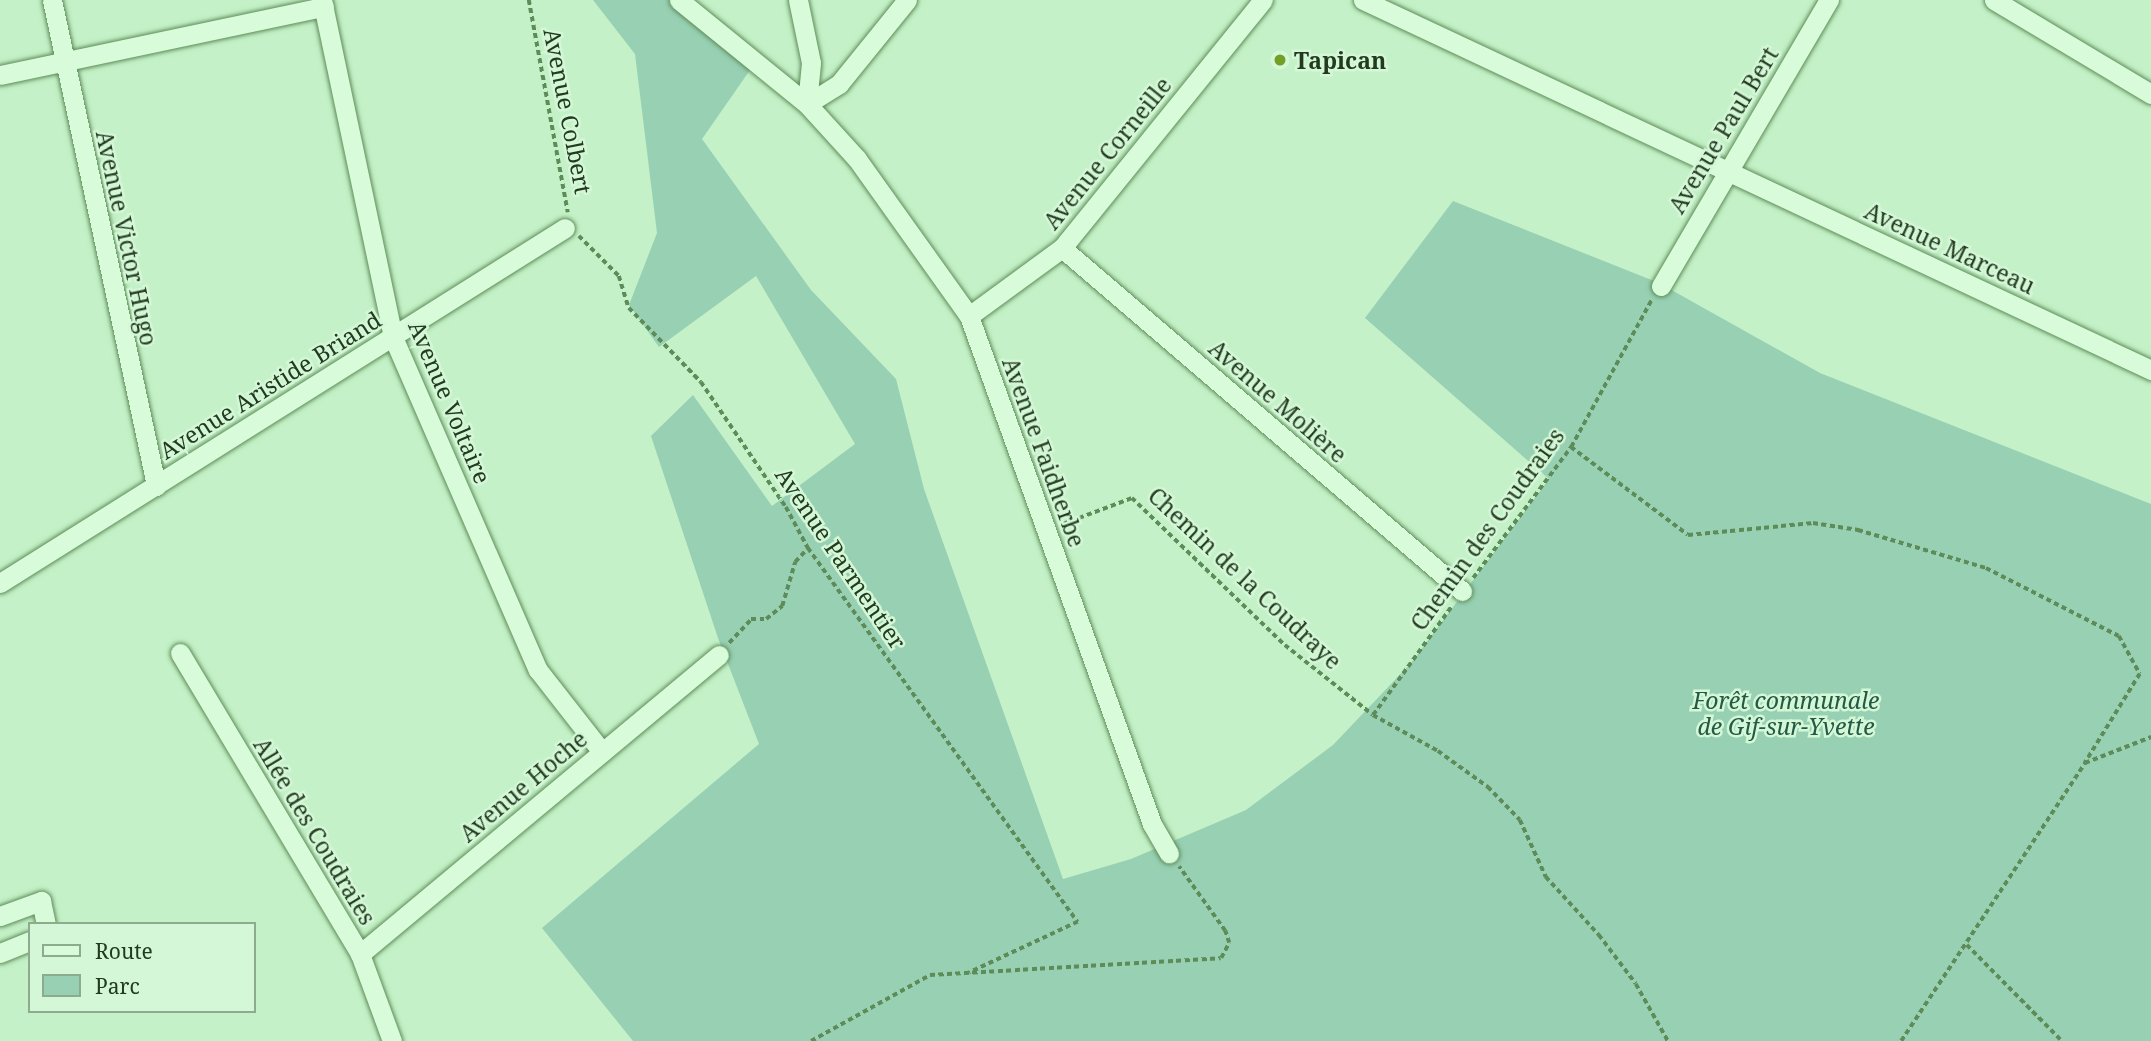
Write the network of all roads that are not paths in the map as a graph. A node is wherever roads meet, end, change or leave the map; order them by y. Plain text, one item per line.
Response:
1 (52, 0) edge
2 (679, 0) edge
3 (798, 0) edge
4 (907, 0) edge
5 (1263, 0) edge
6 (1363, 0) edge
7 (1829, 0) edge
8 (1994, 0) edge
9 (323, 4) edge
10 (65, 61) junction
11 (0, 75) edge
12 (2151, 94) edge
13 (807, 104) junction
14 (1727, 170) junction
15 (565, 228) road end
16 (1062, 248) junction
17 (1661, 286) road end
18 (969, 316) junction
19 (393, 337) junction
20 (2151, 370) edge
21 (156, 486) junction
22 (0, 583) edge
23 (1462, 591) road end
24 (180, 653) dead end
25 (719, 655) road end
26 (603, 752) junction
27 (1169, 854) road end
28 (0, 916) edge
29 (46, 922) edge
30 (28, 942) edge
31 (0, 953) edge
32 (360, 954) junction
33 (392, 1041) edge

1 - 10 street, Avenue Victor Hugo
2 - 13 street, Avenue Faidherbe
3 - 13 street
4 - 13 street
5 - 16 street, Avenue Corneille
6 - 14 street, Avenue Marceau
7 - 14 street, Avenue Paul Bert
8 - 12 street
9 - 10 street
9 - 19 street, Avenue Voltaire
10 - 11 street
10 - 21 street, Avenue Victor Hugo
13 - 18 street, Avenue Faidherbe
14 - 17 street, Avenue Paul Bert
14 - 20 street, Avenue Marceau
15 - 19 street, Avenue Aristide Briand
16 - 18 street, Avenue Corneille
16 - 23 street, Avenue Molière
18 - 27 street, Avenue Faidherbe
19 - 21 street, Avenue Aristide Briand
19 - 26 street, Avenue Voltaire
21 - 22 street, Avenue Aristide Briand
24 - 32 street, Allée des Coudraies
25 - 26 street, Avenue Hoche
26 - 32 street, Avenue Hoche
28 - 29 street
30 - 31 street
32 - 33 street, Allée des Coudraies

